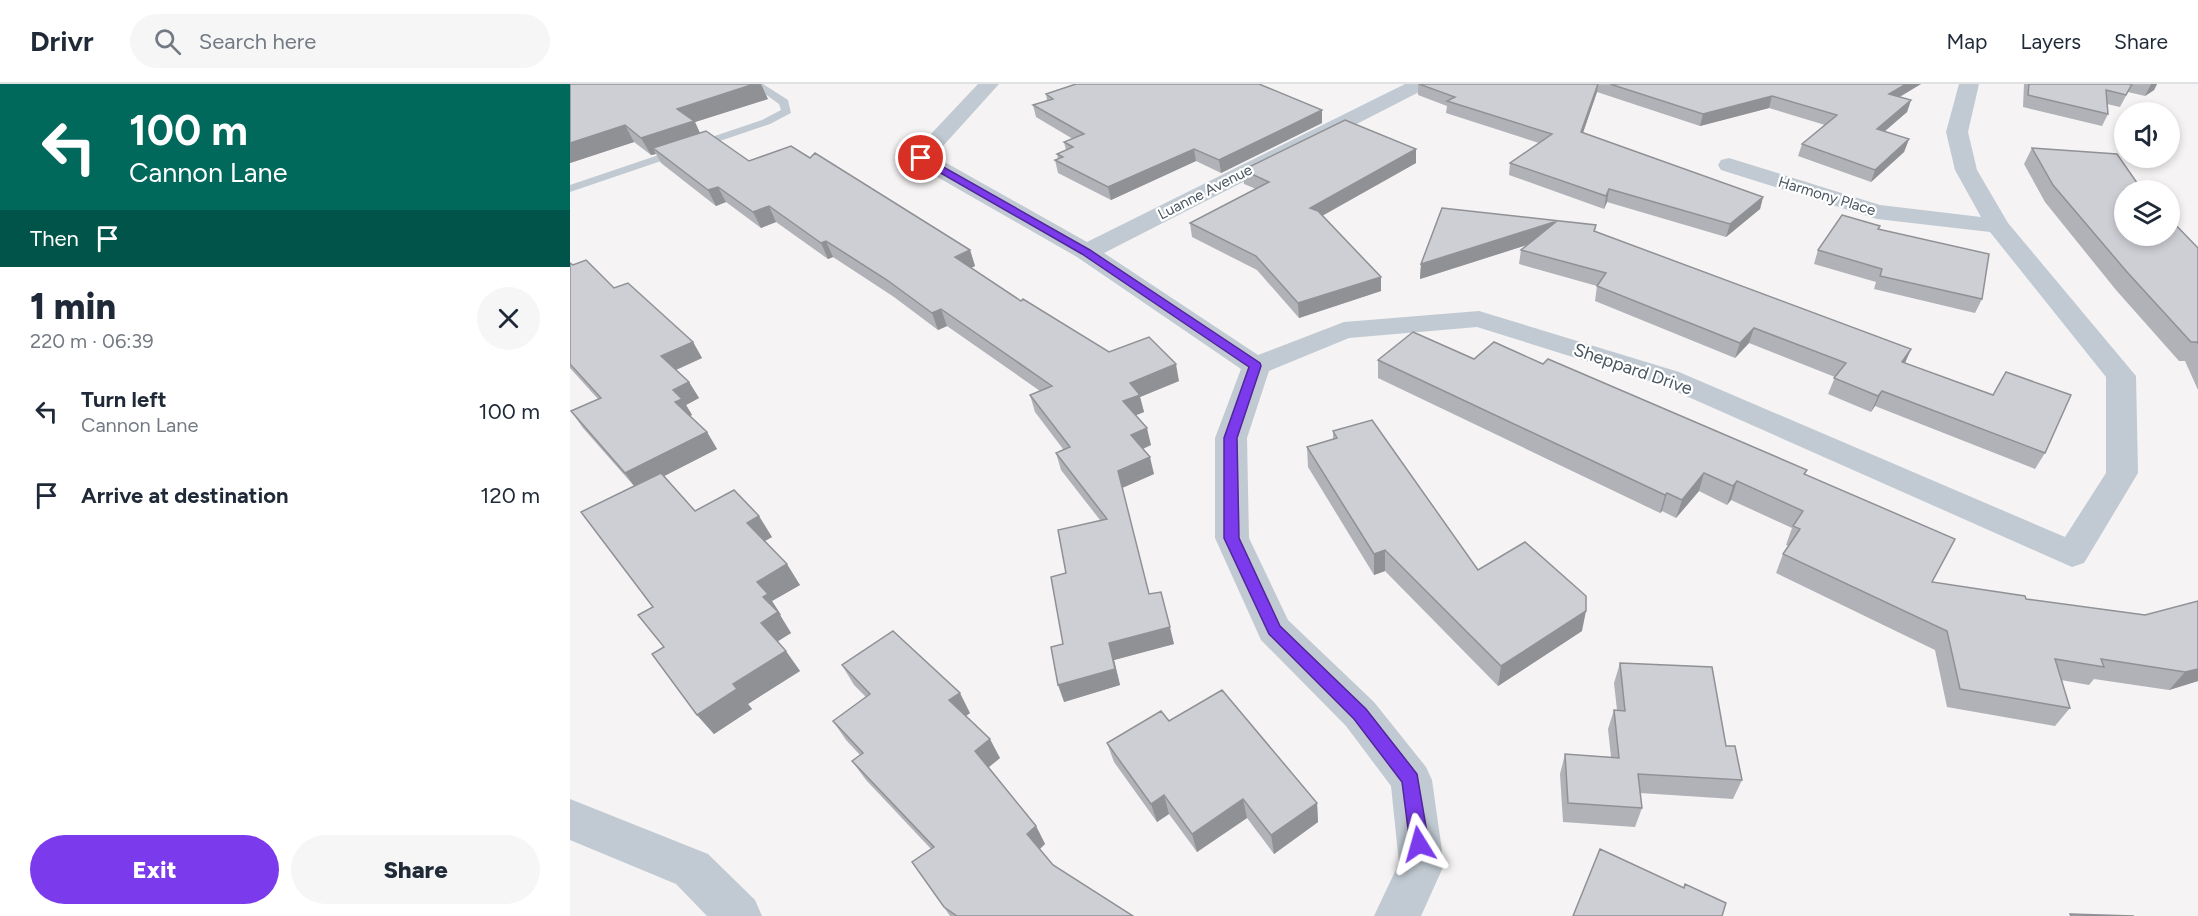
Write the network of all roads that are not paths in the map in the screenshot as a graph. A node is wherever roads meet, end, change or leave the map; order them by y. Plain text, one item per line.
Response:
1 (756, 84) edge
2 (989, 84) edge
3 (1420, 84) edge
4 (1969, 84) edge
5 (1729, 165) dead end
6 (570, 189) edge
7 (1998, 226) junction
8 (1086, 252) junction
9 (1256, 366) junction
10 (570, 819) edge
11 (739, 916) edge
12 (1397, 916) edge

1 - 6 lane
2 - 8 street
3 - 8 street, Luanne Avenue
4 - 7 street, Sheppard Drive
5 - 7 street, Harmony Place
7 - 9 street, Sheppard Drive
8 - 9 street
9 - 12 street
10 - 11 street

